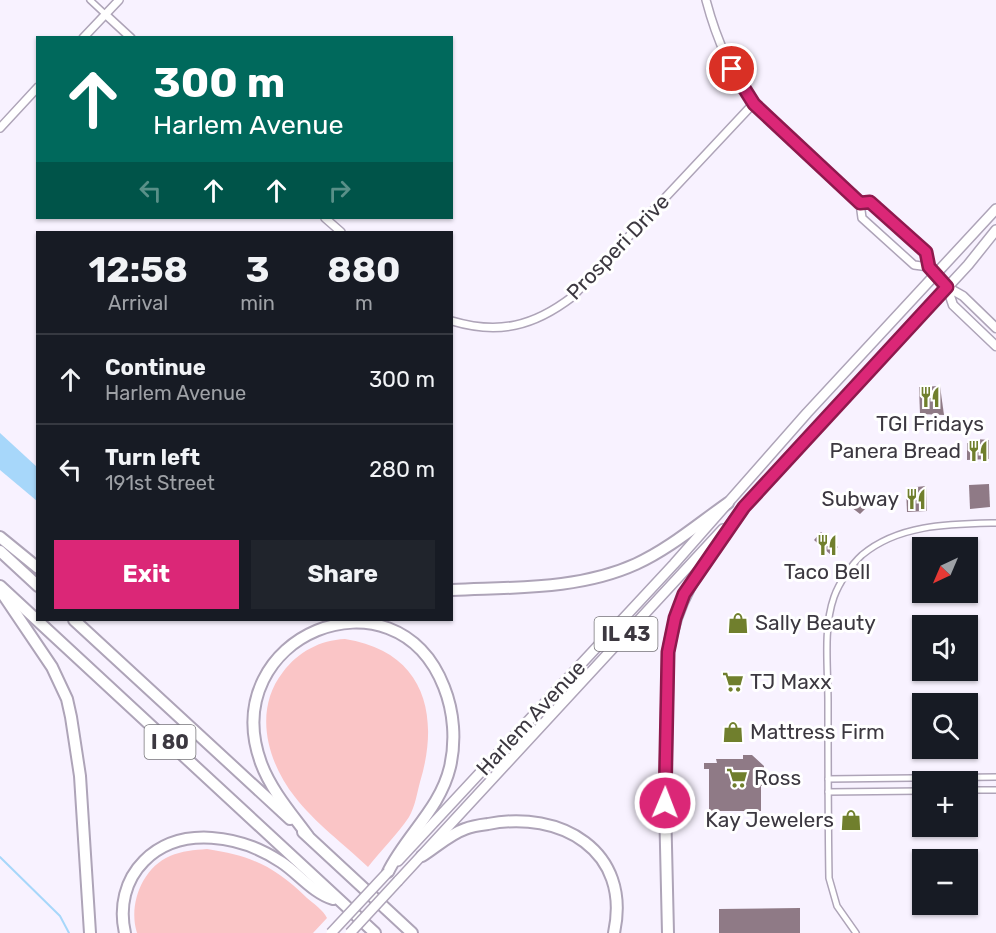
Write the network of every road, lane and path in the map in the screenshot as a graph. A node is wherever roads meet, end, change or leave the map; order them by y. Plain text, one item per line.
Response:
1 (90, 0) edge
2 (118, 0) edge
3 (706, 0) edge
4 (105, 14) junction
5 (85, 36) edge
6 (129, 36) edge
7 (36, 89) edge
8 (754, 104) junction
9 (0, 128) edge
10 (860, 203) junction
11 (996, 209) edge
12 (326, 219) edge
13 (996, 230) edge
14 (340, 231) edge
15 (929, 267) junction
16 (936, 275) junction
17 (947, 287) junction
18 (453, 321) edge
19 (996, 328) edge
20 (996, 346) edge
21 (728, 503) junction
22 (744, 507) junction
23 (996, 523) edge
24 (0, 537) edge
25 (0, 551) edge
26 (36, 566) edge
27 (36, 584) edge
28 (0, 588) edge
29 (453, 591) edge
30 (75, 621) edge
31 (996, 777) edge
32 (828, 779) junction
33 (978, 790) edge
34 (996, 790) edge
35 (912, 791) edge
36 (828, 792) junction
37 (308, 836) junction
38 (422, 856) junction
39 (388, 872) junction
40 (339, 900) junction
41 (90, 933) edge
42 (125, 933) edge
43 (331, 933) edge
44 (350, 933) edge
45 (375, 933) edge
46 (412, 933) edge
47 (614, 933) edge
48 (669, 933) edge
49 (856, 933) edge

1 - 4 street
2 - 4 street
3 - 8 street
4 - 5 street
4 - 6 street
7 - 9 street
8 - 10 street
8 - 18 street, Prosperi Drive
10 - 15 street
10 - 15 street
11 - 16 main road, Harlem Avenue / IL 43
12 - 14 street
13 - 17 main road, Harlem Avenue / IL 43
15 - 16 street
16 - 17 main road
16 - 21 main road, Harlem Avenue / IL 43
17 - 19 main road
17 - 20 main road
17 - 22 main road, Harlem Avenue / IL 43
21 - 29 highway
21 - 39 main road, Harlem Avenue / IL 43
22 - 38 main road, Harlem Avenue / IL 43
22 - 48 highway
23 - 32 street
24 - 26 highway
25 - 27 highway
28 - 40 highway, I 80
28 - 41 highway
30 - 37 highway, I 80
31 - 32 street
32 - 36 street
33 - 34 street
35 - 36 street
36 - 49 street
37 - 39 highway
37 - 46 highway, I 80
38 - 44 main road, Harlem Avenue / IL 43, bridge
38 - 47 highway
39 - 43 main road, Harlem Avenue / IL 43, bridge
40 - 42 highway
40 - 45 highway, I 80

